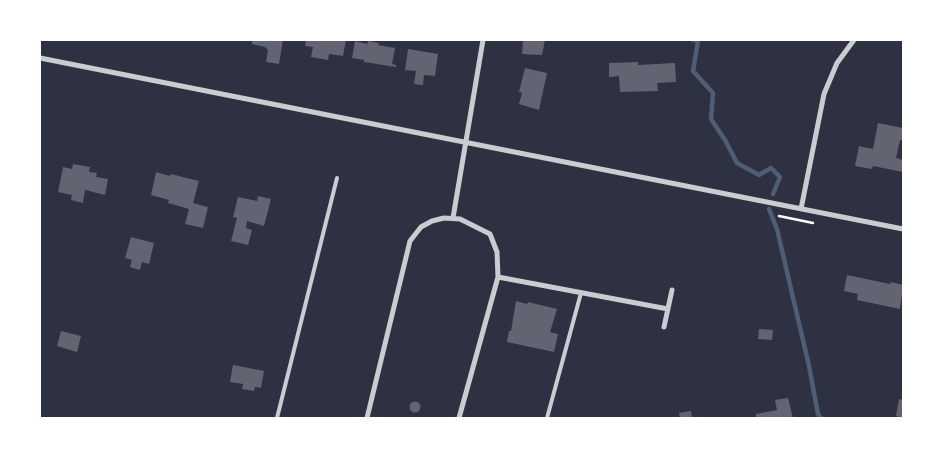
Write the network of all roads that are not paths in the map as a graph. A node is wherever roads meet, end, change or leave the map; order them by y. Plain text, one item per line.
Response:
1 (483, 40) edge
2 (854, 40) edge
3 (40, 58) edge
4 (465, 142) junction
5 (337, 178) dead end
6 (801, 209) junction
7 (453, 218) junction
8 (903, 229) edge
9 (498, 277) junction
10 (672, 290) dead end
11 (581, 293) junction
12 (668, 309) junction
13 (664, 327) dead end
14 (277, 418) edge
15 (367, 418) edge
16 (459, 418) edge
17 (547, 418) edge

1 - 4 street
2 - 6 street
3 - 4 street
4 - 6 street
4 - 7 street
5 - 14 lane
6 - 8 street
7 - 9 street
7 - 15 street
9 - 11 street
9 - 16 street
10 - 12 street
11 - 12 street
11 - 17 lane
12 - 13 street

